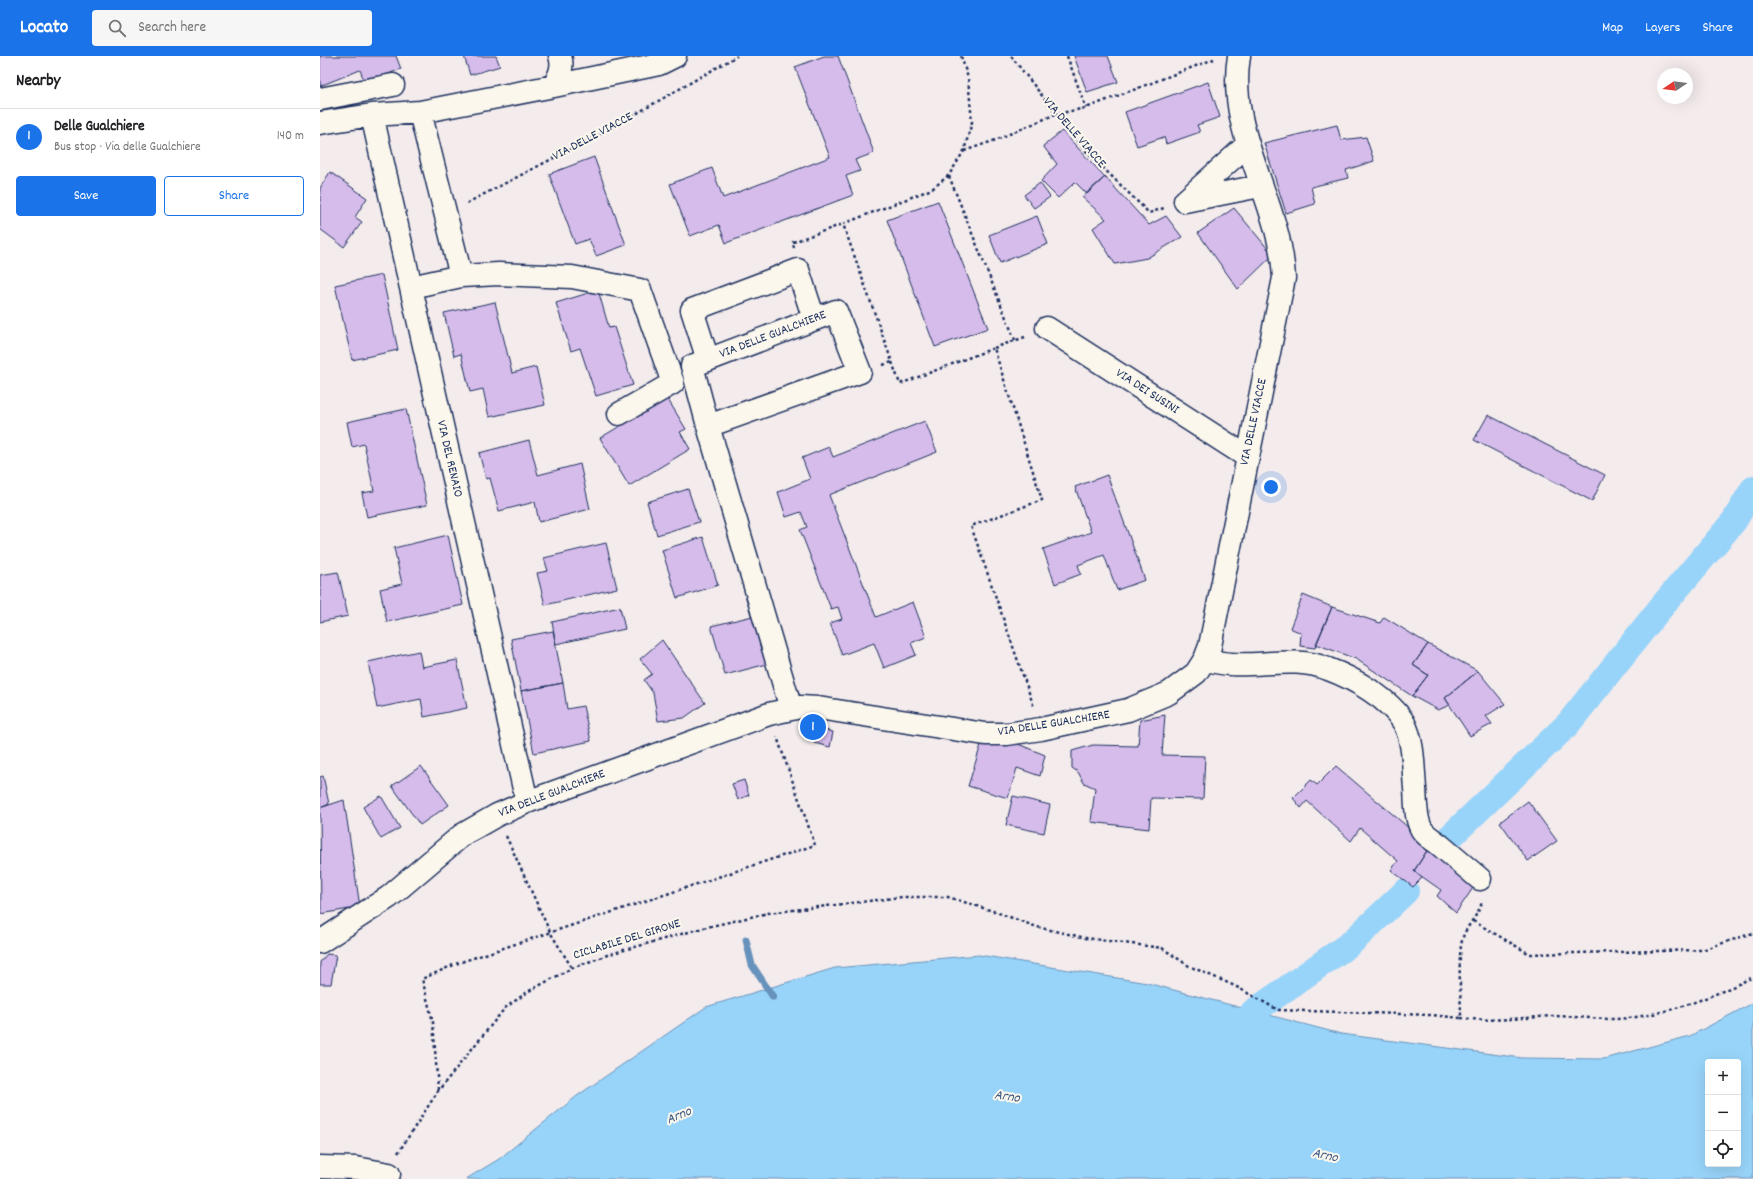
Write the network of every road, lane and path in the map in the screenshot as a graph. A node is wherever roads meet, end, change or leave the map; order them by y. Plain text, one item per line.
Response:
1 (560, 56) edge
2 (674, 56) edge
3 (737, 56) edge
4 (961, 56) edge
5 (1010, 56) edge
6 (1067, 56) edge
7 (1239, 56) edge
8 (1217, 58) dead end
9 (393, 85) dead end
10 (554, 86) junction
11 (320, 99) edge
12 (1086, 108) junction
13 (420, 112) junction
14 (1056, 114) junction
15 (372, 116) junction
16 (320, 123) edge
17 (1247, 144) junction
18 (964, 151) junction
19 (949, 175) junction
20 (1260, 186) junction
21 (1185, 201) junction
22 (446, 214) junction
23 (843, 224) junction
24 (798, 270) junction
25 (461, 276) junction
26 (411, 287) junction
27 (814, 320) junction
28 (1047, 328) joint
29 (1015, 340) junction
30 (994, 348) junction
31 (708, 360) junction
32 (892, 362) junction
33 (860, 372) junction
34 (619, 414) dead end
35 (708, 426) junction
36 (1246, 456) junction
37 (1205, 659) junction
38 (791, 709) junction
39 (1041, 728) junction
40 (776, 734) dead end
41 (527, 802) junction
42 (504, 833) dead end
43 (1480, 879) joint
44 (1473, 921) junction
45 (550, 932) junction
46 (1753, 933) edge
47 (320, 942) edge
48 (572, 968) junction
49 (1753, 978) edge
50 (1461, 1018) junction
51 (438, 1091) junction
52 (320, 1167) edge
53 (389, 1174) joint

1 - 10 street
2 - 10 street
3 - 22 path, VIA DELLE VIACCE
4 - 18 path
5 - 14 path, VIA DELLE VIACCE
6 - 12 path
7 - 17 street, VIA DELLE VIACCE
8 - 12 path
9 - 11 street
10 - 13 street
12 - 14 path
13 - 15 street
13 - 22 street
14 - 18 path
14 - 21 path, VIA DELLE VIACCE
15 - 16 street
15 - 26 street, VIA DEL RENAIO
17 - 20 street, VIA DELLE VIACCE
17 - 21 street
18 - 19 path
19 - 23 path
19 - 29 path
20 - 21 street
20 - 36 street, VIA DELLE VIACCE
22 - 25 street
23 - 24 path
23 - 32 path
24 - 27 street
24 - 31 street
25 - 26 street
25 - 34 street
26 - 41 street, VIA DEL RENAIO
27 - 31 street, VIA DELLE GUALCHIERE
27 - 33 street, VIA DELLE GUALCHIERE
28 - 29 path
28 - 36 street, VIA DEI SUSINI
29 - 30 path
30 - 32 path
30 - 39 path
31 - 35 street, VIA DELLE GUALCHIERE
32 - 33 path
33 - 35 street
35 - 38 street, VIA DELLE GUALCHIERE
36 - 37 street, VIA DELLE VIACCE
37 - 39 street, VIA DELLE GUALCHIERE
37 - 43 street
38 - 39 street, VIA DELLE GUALCHIERE
38 - 41 street, VIA DELLE GUALCHIERE
40 - 45 path
41 - 47 street, VIA DELLE GUALCHIERE
42 - 45 path
43 - 44 path
44 - 46 path
44 - 50 path
45 - 48 path
45 - 51 path
48 - 50 path, CICLABILE DEL GIRONE
48 - 51 path, CICLABILE DEL GIRONE
49 - 50 path, CICLABILE DEL GIRONE
51 - 53 path, CICLABILE DEL GIRONE
52 - 53 street

